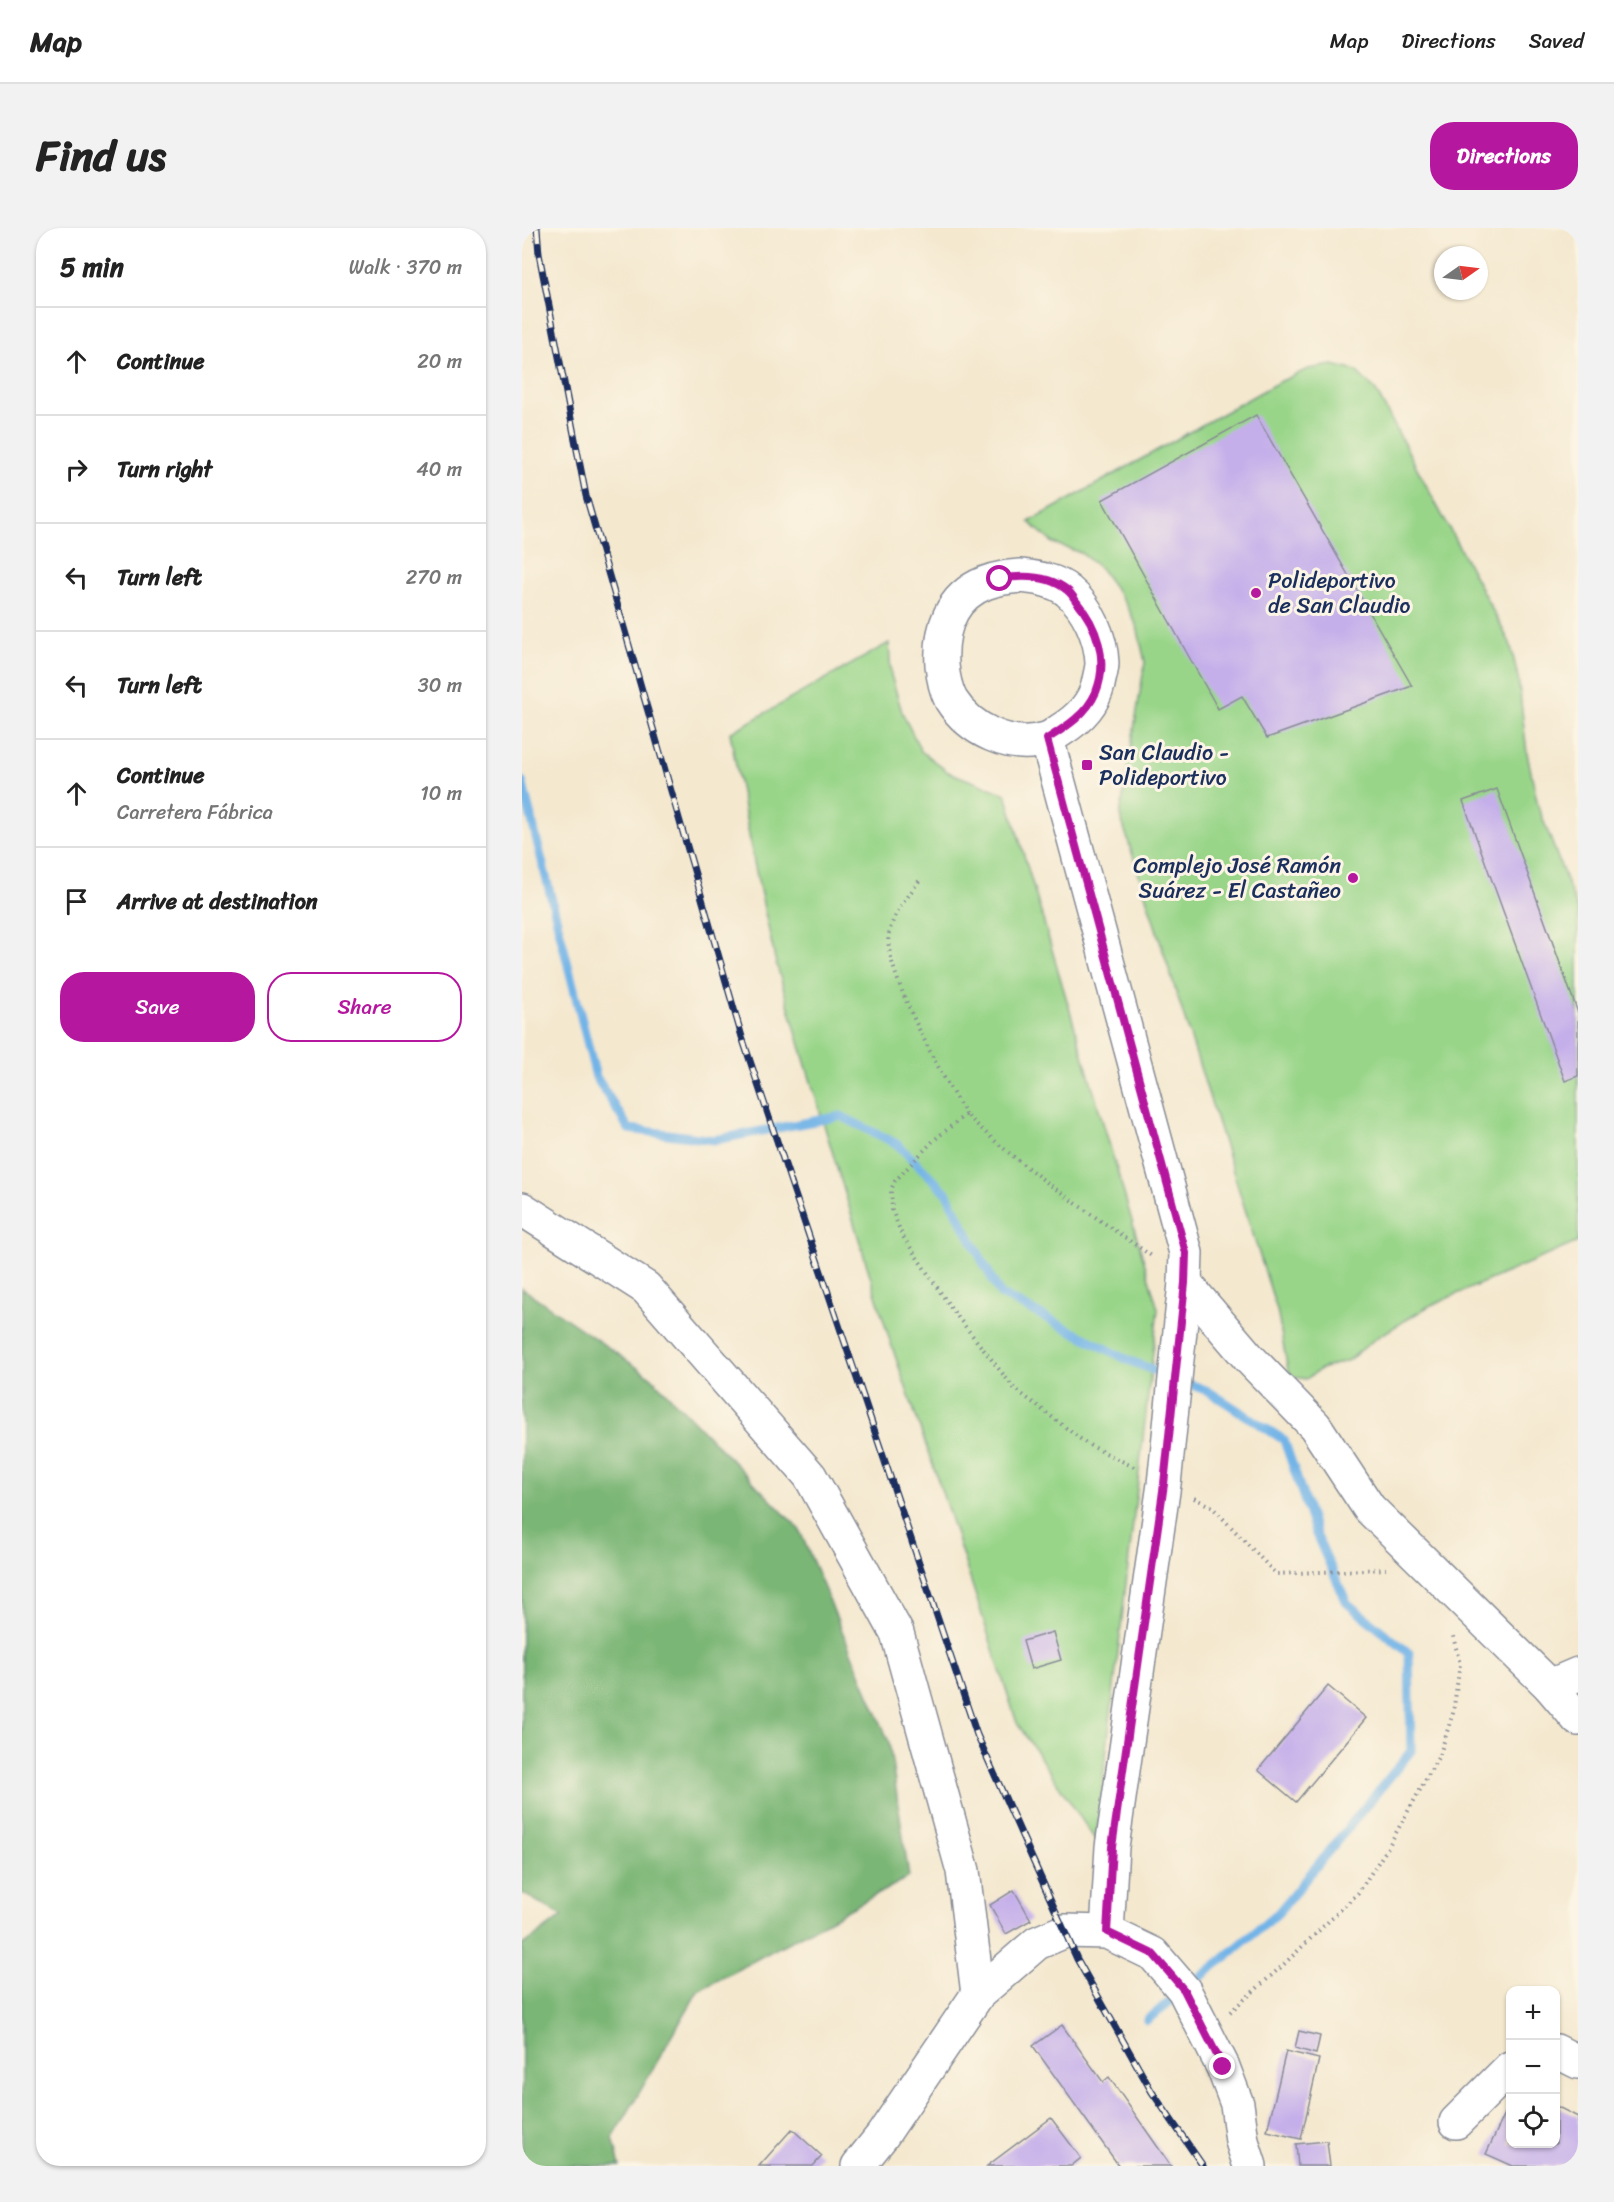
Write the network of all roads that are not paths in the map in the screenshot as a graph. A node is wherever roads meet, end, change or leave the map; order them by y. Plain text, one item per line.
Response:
1 (1047, 739) junction
2 (522, 1209) edge
3 (1185, 1283) junction
4 (1564, 1680) edge
5 (1578, 1719) edge
6 (1107, 1932) junction
7 (978, 1994) junction
8 (1560, 2053) edge
9 (1578, 2062) edge
10 (1506, 2072) edge
11 (1456, 2122) dead end
12 (858, 2166) edge
13 (1250, 2166) edge

1 - 1 street
1 - 3 street
2 - 7 street
3 - 4 street
3 - 6 street
4 - 5 street
6 - 7 street
6 - 13 street
7 - 12 street
8 - 9 street
10 - 11 street

